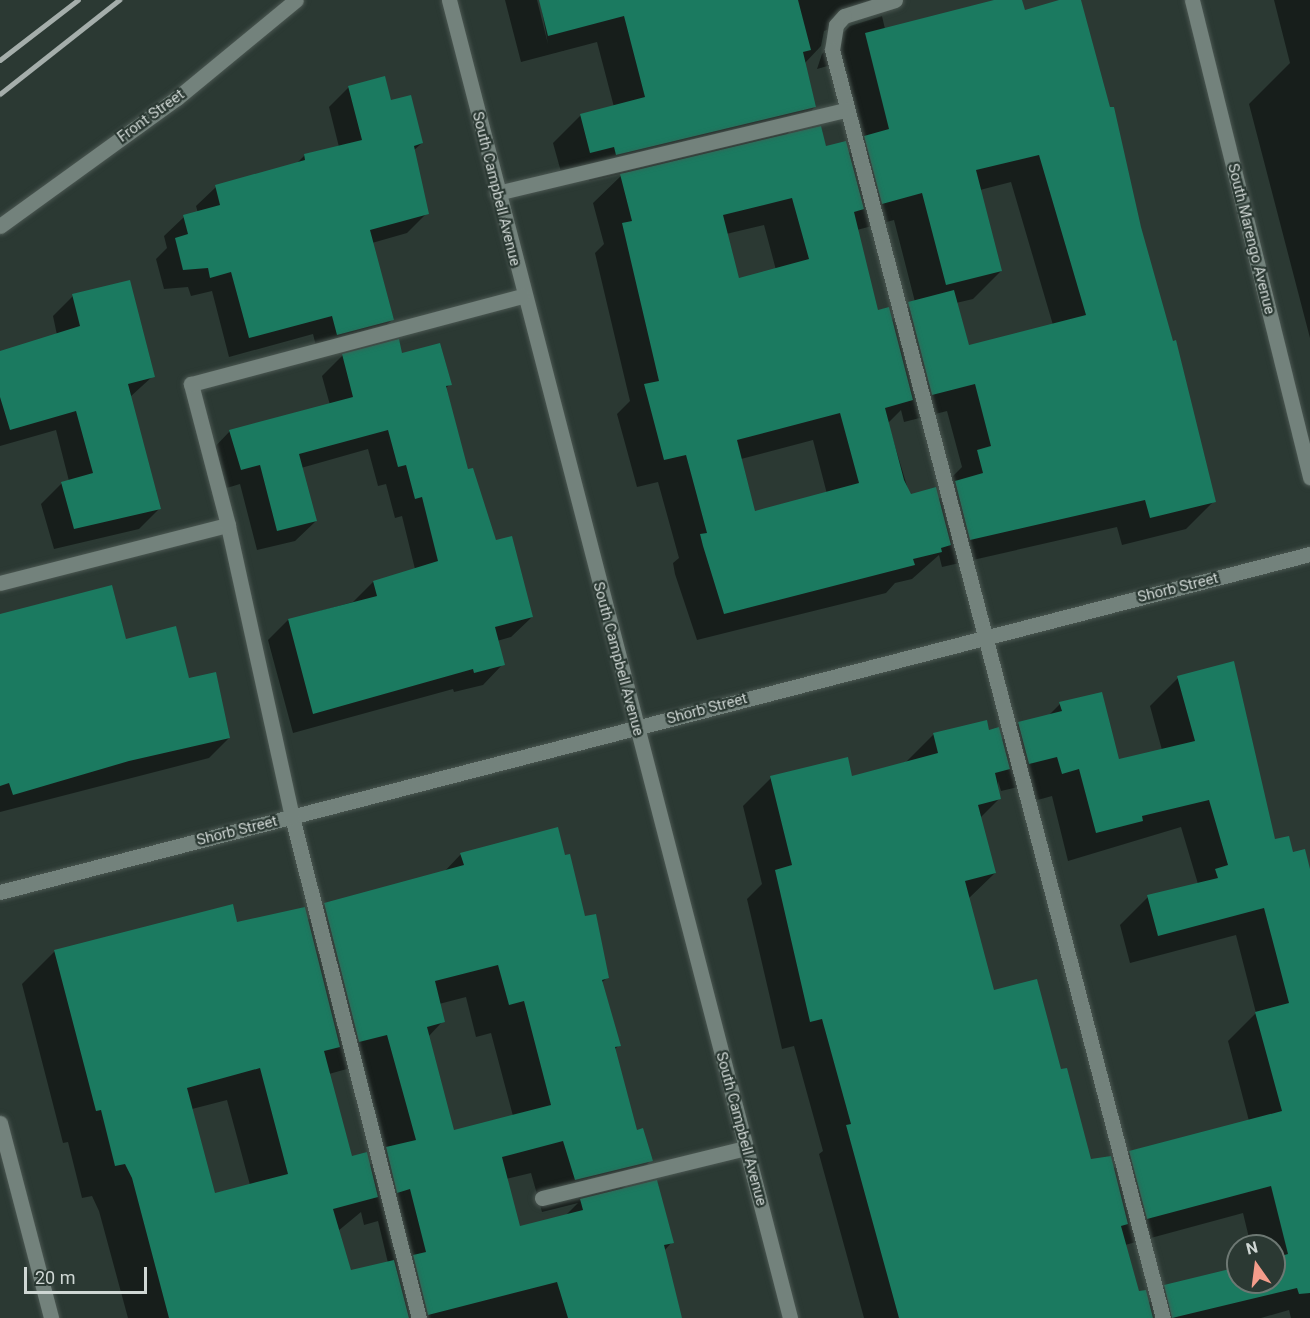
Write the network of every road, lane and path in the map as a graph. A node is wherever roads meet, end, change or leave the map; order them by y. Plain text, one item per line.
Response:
1 (296, 0) edge
2 (449, 0) edge
3 (895, 0) edge
4 (1192, 0) edge
5 (846, 110) junction
6 (497, 193) junction
7 (0, 226) edge
8 (522, 296) junction
9 (1310, 478) edge
10 (228, 525) junction
11 (1310, 554) edge
12 (0, 583) edge
13 (987, 636) junction
14 (636, 728) junction
15 (292, 817) junction
16 (0, 891) edge
17 (0, 1123) edge
18 (747, 1148) junction
19 (542, 1198) dead end
20 (51, 1318) edge
21 (419, 1318) edge
22 (789, 1318) edge
23 (1164, 1318) edge

1 - 7 street, Front Street
2 - 6 street, South Campbell Avenue
3 - 5 street
4 - 9 street, South Marengo Avenue
5 - 6 street
5 - 13 street
6 - 8 street, South Campbell Avenue
8 - 10 street
8 - 14 street, South Campbell Avenue
10 - 12 street
10 - 15 street
11 - 13 street, Shorb Street
13 - 14 street, Shorb Street
13 - 23 street
14 - 15 street, Shorb Street
14 - 18 street, South Campbell Avenue
15 - 16 street, Shorb Street
15 - 21 street
17 - 20 street
18 - 19 street
18 - 22 street, South Campbell Avenue

